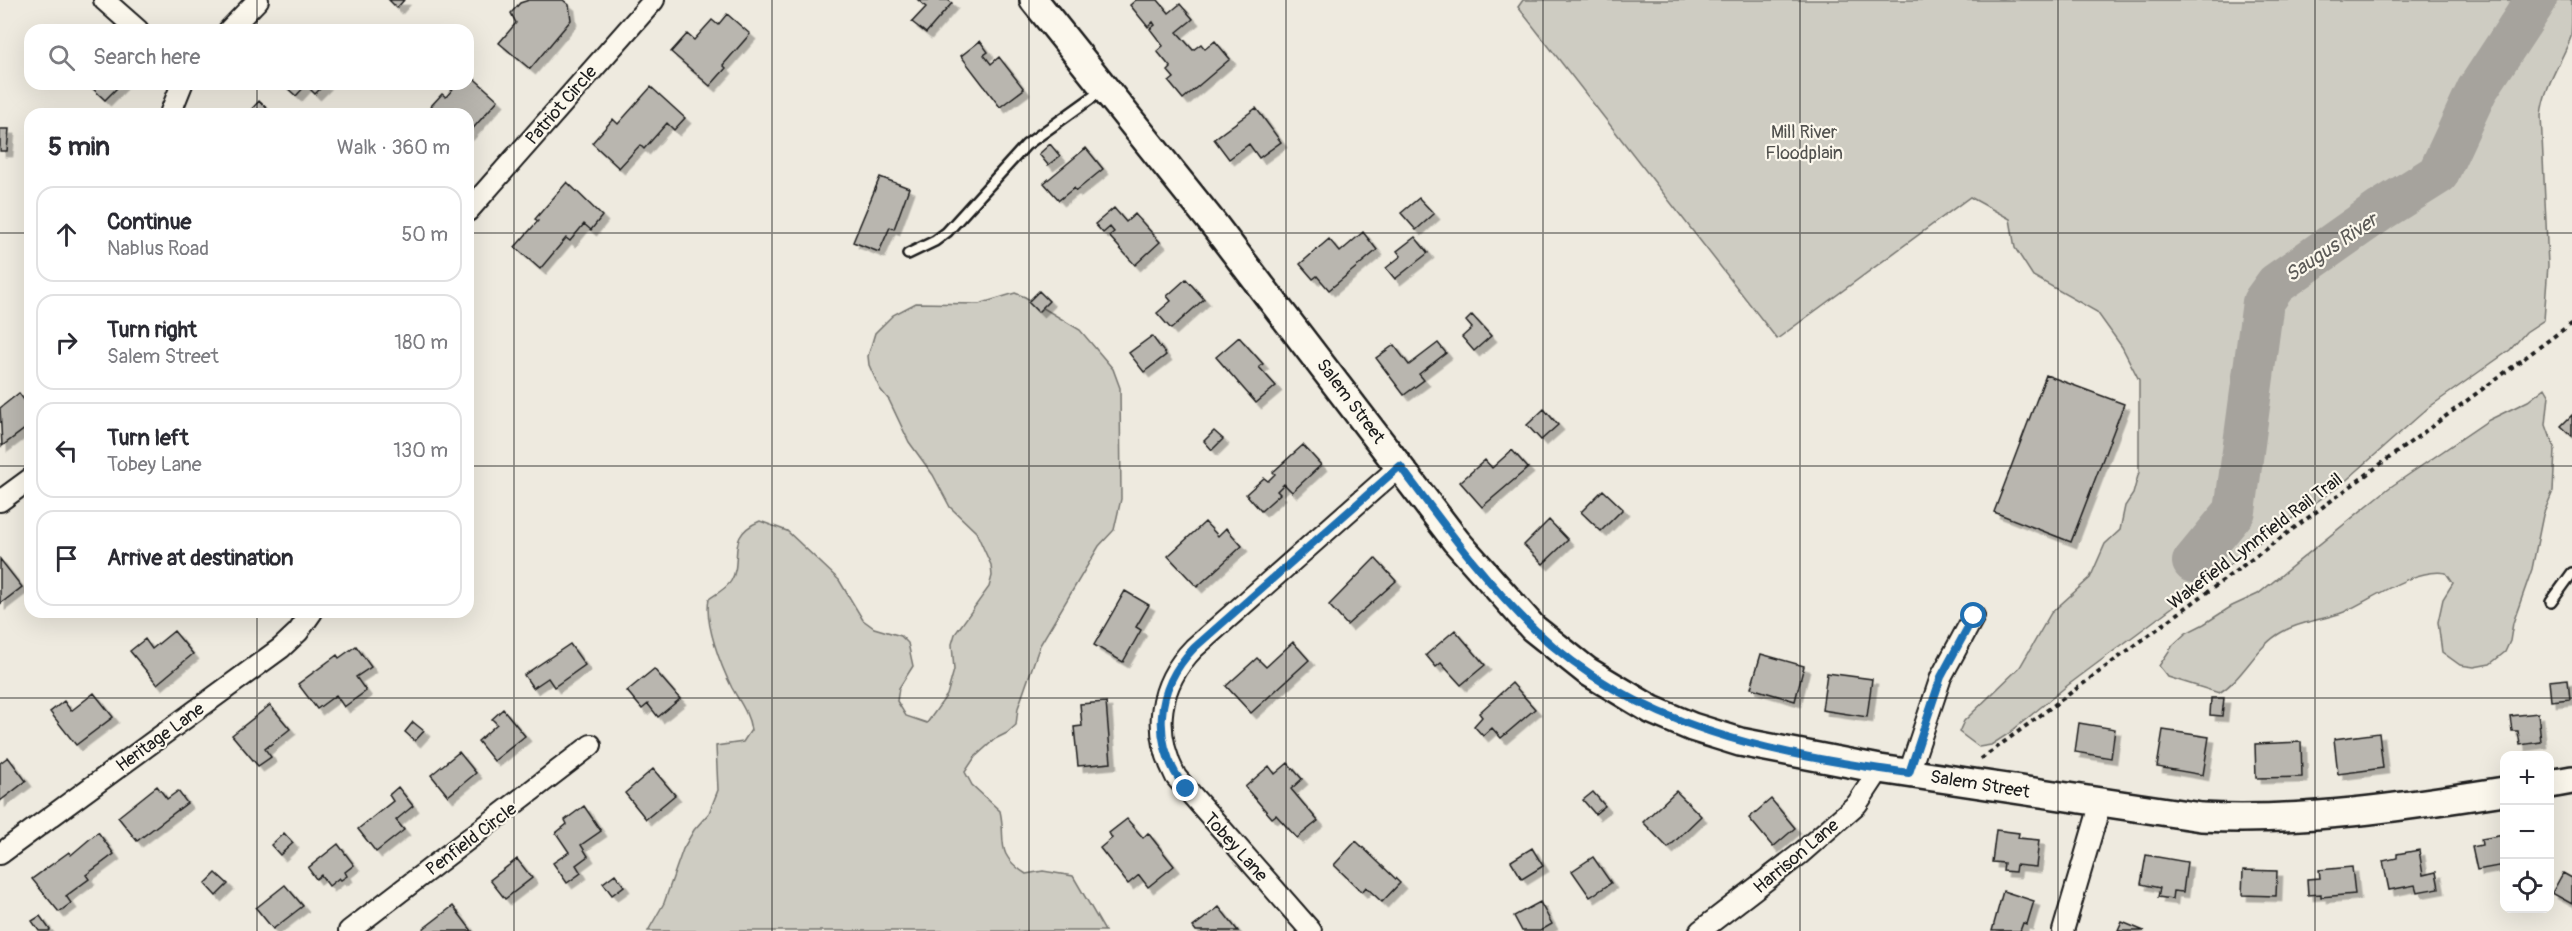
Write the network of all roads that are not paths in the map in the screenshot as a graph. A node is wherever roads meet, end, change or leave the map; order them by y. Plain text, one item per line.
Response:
1 (104, 0) edge
2 (258, 0) edge
3 (654, 0) edge
4 (1034, 0) edge
5 (131, 24) edge
6 (235, 24) edge
7 (1106, 87) junction
8 (180, 90) edge
9 (172, 108) edge
10 (474, 204) edge
11 (908, 254) dead end
12 (1400, 466) junction
13 (24, 483) edge
14 (0, 501) edge
15 (2572, 573) edge
16 (2551, 602) dead end
17 (1974, 616) dead end
18 (308, 618) edge
19 (591, 745) dead end
20 (1880, 769) junction
21 (1909, 773) junction
22 (2572, 780) edge
23 (2554, 783) edge
24 (2500, 792) edge
25 (2101, 802) junction
26 (0, 854) edge
27 (349, 931) edge
28 (1311, 931) edge
29 (1700, 931) edge
30 (2063, 931) edge

1 - 5 street
2 - 6 street
3 - 10 street, Patriot Circle
4 - 7 main road, Salem Street
7 - 11 lane
7 - 12 main road, Salem Street
8 - 9 street
12 - 20 main road, Salem Street
12 - 28 street, Tobey Lane
13 - 14 street
15 - 16 lane
17 - 21 street
18 - 26 street, Heritage Lane
19 - 27 street, Penfield Circle
20 - 21 main road, Salem Street
20 - 29 street, Harrison Lane
21 - 25 main road, Salem Street
22 - 23 main road
24 - 25 main road, Salem Street
25 - 30 street

